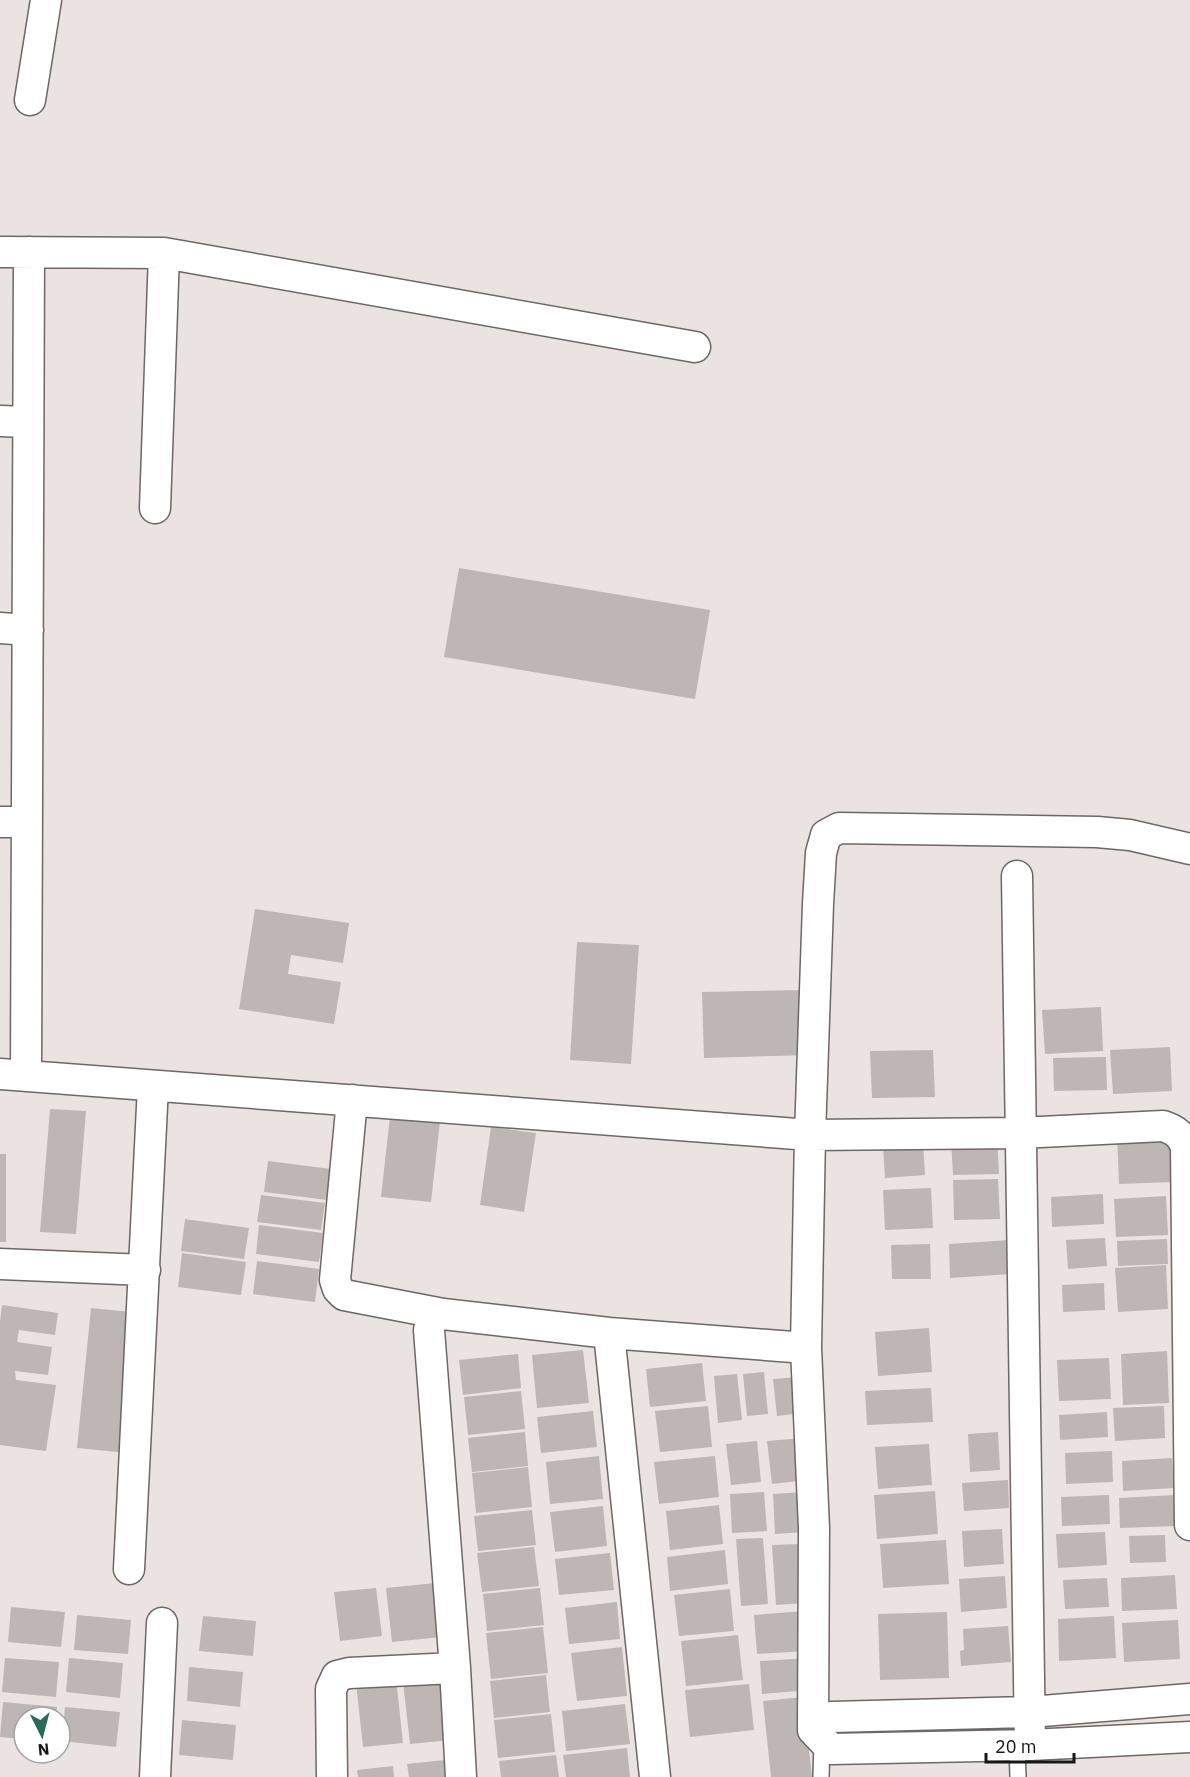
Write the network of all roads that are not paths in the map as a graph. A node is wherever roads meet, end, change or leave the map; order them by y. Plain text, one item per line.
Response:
1 (46, 0) edge
2 (30, 100) dead end
3 (0, 252) edge
4 (30, 252) junction
5 (164, 253) junction
6 (694, 347) dead end
7 (14, 421) edge
8 (155, 508) dead end
9 (14, 629) edge
10 (14, 822) edge
11 (1190, 849) edge
12 (1017, 876) dead end
13 (13, 1075) edge
14 (153, 1086) junction
15 (352, 1100) junction
16 (1020, 1133) junction
17 (810, 1135) junction
18 (0, 1264) edge
19 (145, 1270) junction
20 (430, 1318) junction
21 (609, 1333) junction
22 (806, 1348) junction
23 (1189, 1485) edge
24 (1190, 1525) edge
25 (129, 1569) dead end
26 (162, 1623) dead end
27 (455, 1668) junction
28 (1190, 1700) edge
29 (1030, 1712) junction
30 (1190, 1737) edge
31 (822, 1740) junction
32 (1024, 1745) junction
33 (155, 1777) edge
34 (332, 1777) edge
35 (461, 1777) edge
36 (656, 1777) edge
37 (821, 1777) edge
38 (1018, 1777) edge

1 - 2 street
3 - 4 street
4 - 5 street
4 - 7 street
5 - 6 street
5 - 8 street
7 - 9 street
9 - 10 street
10 - 13 street
11 - 17 street
12 - 16 street
13 - 14 street
14 - 15 street
14 - 19 street
15 - 17 street
15 - 20 street
16 - 17 street
16 - 23 street
16 - 29 street
17 - 22 street
18 - 19 street
19 - 25 street
20 - 21 street
20 - 27 street
21 - 22 street
21 - 36 street
22 - 31 street
23 - 24 street
26 - 33 street
27 - 34 street
27 - 35 street
28 - 29 street
29 - 31 street
29 - 32 street
30 - 32 street
31 - 32 street
31 - 37 lane
32 - 38 lane

